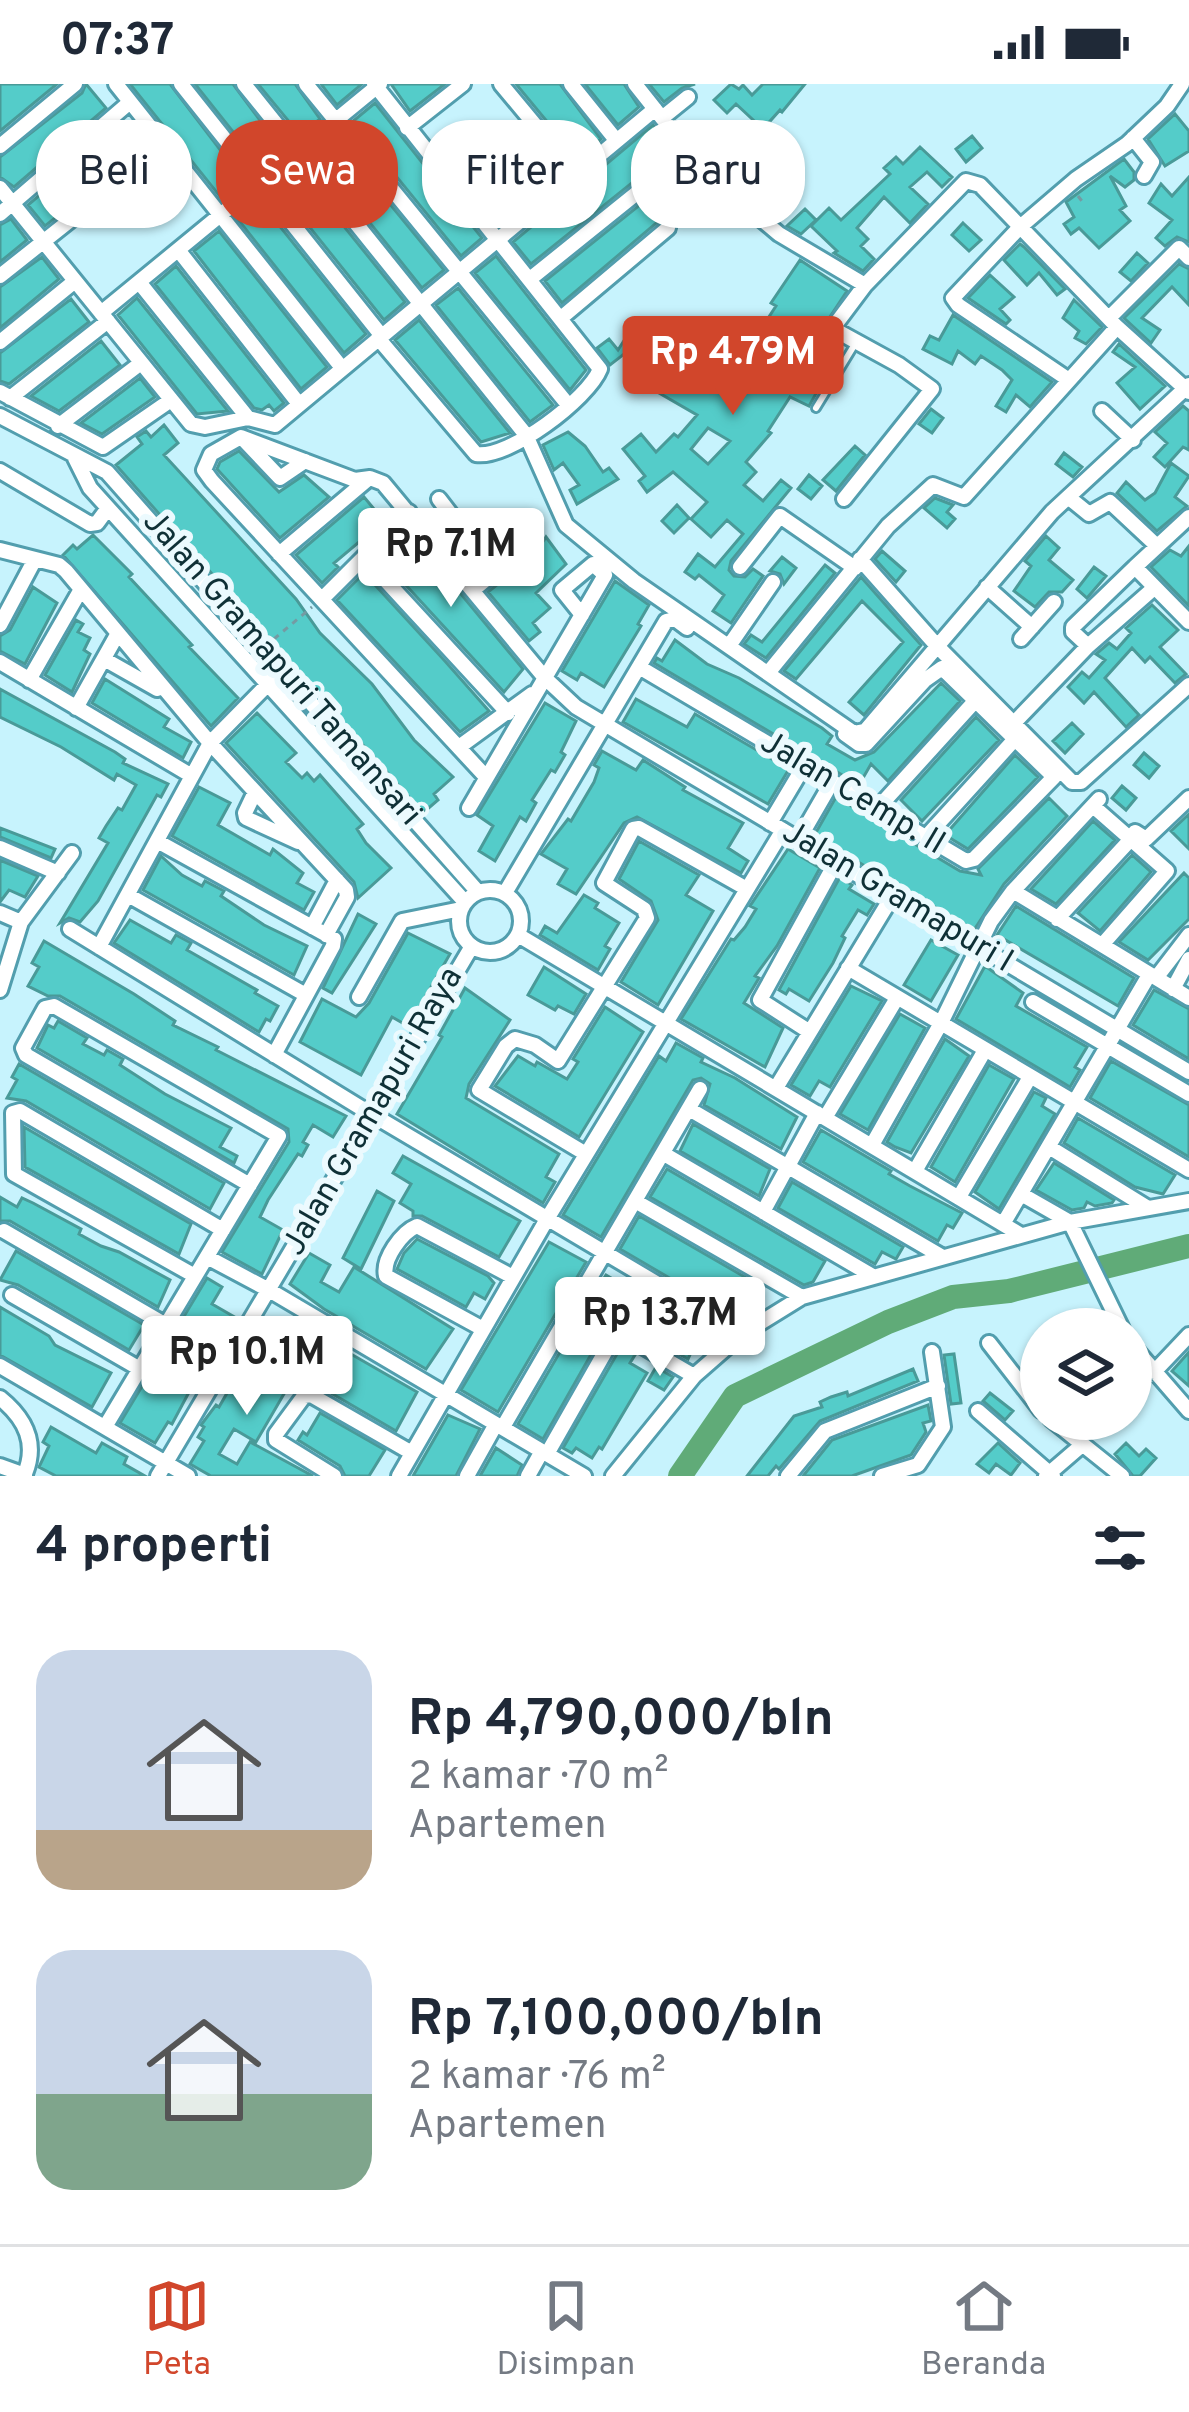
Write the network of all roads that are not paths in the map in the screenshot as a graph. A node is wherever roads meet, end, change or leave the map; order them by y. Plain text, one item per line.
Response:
1 (75, 84) edge
2 (116, 84) edge
3 (181, 84) edge
4 (244, 84) edge
5 (306, 84) edge
6 (464, 84) edge
7 (501, 84) edge
8 (571, 84) edge
9 (635, 84) edge
10 (1182, 84) edge
11 (377, 85) edge
12 (688, 97) dead end
13 (130, 102) junction
14 (658, 113) junction
15 (145, 120) edge
16 (272, 120) edge
17 (333, 120) edge
18 (336, 120) edge
19 (531, 120) edge
20 (664, 120) edge
21 (407, 128) junction
22 (216, 130) edge
23 (1133, 138) junction
24 (616, 140) junction
25 (0, 146) edge
26 (607, 147) edge
27 (1144, 176) dead end
28 (192, 180) edge
29 (0, 188) edge
30 (631, 197) edge
31 (398, 198) edge
32 (6, 209) edge
33 (216, 211) edge
34 (216, 221) edge
35 (1020, 227) junction
36 (60, 228) edge
37 (230, 228) edge
38 (292, 228) edge
39 (359, 228) edge
40 (508, 228) edge
41 (668, 228) dead end
42 (771, 228) edge
43 (495, 239) junction
44 (43, 241) junction
45 (1186, 247) edge
46 (179, 250) junction
47 (458, 270) junction
48 (0, 276) edge
49 (530, 279) junction
50 (75, 281) junction
51 (139, 282) junction
52 (865, 285) junction
53 (422, 304) junction
54 (104, 317) junction
55 (561, 318) junction
56 (1113, 323) junction
57 (379, 336) junction
58 (0, 341) edge
59 (857, 341) junction
60 (141, 363) junction
61 (342, 368) junction
62 (1069, 380) junction
63 (1188, 388) edge
64 (5, 395) edge
65 (171, 400) junction
66 (299, 404) junction
67 (569, 406) junction
68 (816, 407) dead end
69 (1102, 411) dead end
70 (0, 416) edge
71 (248, 418) junction
72 (58, 426) junction
73 (526, 435) junction
74 (241, 436) junction
75 (1133, 440) junction
76 (75, 458) junction
77 (305, 461) junction
78 (0, 471) edge
79 (370, 478) junction
80 (1068, 497) junction
81 (439, 499) dead end
82 (844, 499) dead end
83 (108, 508) junction
84 (409, 512) junction
85 (1189, 517) edge
86 (528, 545) dead end
87 (1156, 546) junction
88 (0, 550) edge
89 (279, 554) junction
90 (364, 557) junction
91 (34, 561) junction
92 (857, 563) junction
93 (740, 567) dead end
94 (1135, 567) junction
95 (495, 572) junction
96 (773, 582) dead end
97 (987, 586) junction
98 (1154, 588) junction
99 (473, 590) junction
100 (80, 591) junction
101 (322, 598) junction
102 (1054, 602) dead end
103 (582, 615) dead end
104 (1189, 622) edge
105 (0, 625) edge
106 (117, 635) junction
107 (730, 646) junction
108 (938, 646) junction
109 (1088, 646) junction
110 (104, 659) junction
111 (0, 662) edge
112 (639, 667) junction
113 (283, 670) junction
114 (768, 673) junction
115 (29, 680) junction
116 (542, 683) junction
117 (268, 684) junction
118 (1189, 685) edge
119 (170, 696) junction
120 (976, 700) junction
121 (76, 707) junction
122 (508, 712) junction
123 (606, 724) junction
124 (1014, 730) junction
125 (210, 743) junction
126 (459, 748) junction
127 (804, 766) junction
128 (192, 776) junction
129 (486, 777) junction
130 (832, 782) junction
131 (1081, 782) junction
132 (256, 792) junction
133 (1189, 798) edge
134 (1096, 803) junction
135 (469, 808) dead end
136 (878, 809) junction
137 (777, 826) junction
138 (926, 837) junction
139 (799, 839) junction
140 (1132, 839) junction
141 (157, 841) junction
142 (303, 843) junction
143 (0, 848) edge
144 (72, 853) dead end
145 (836, 862) junction
146 (58, 873) junction
147 (747, 890) junction
148 (1013, 891) junction
149 (505, 893) junction
150 (128, 895) junction
151 (893, 896) junction
152 (468, 901) junction
153 (0, 913) edge
154 (1057, 919) junction
155 (21, 922) junction
156 (70, 929) dead end
157 (319, 931) junction
158 (518, 935) junction
159 (1189, 935) edge
160 (976, 945) junction
161 (1102, 945) junction
162 (472, 946) junction
163 (99, 947) junction
164 (1189, 959) edge
165 (848, 968) junction
166 (1152, 976) junction
167 (603, 986) junction
168 (1044, 986) junction
169 (1173, 989) junction
170 (0, 990) edge
171 (306, 995) junction
172 (358, 997) dead end
173 (897, 998) junction
174 (1189, 998) edge
175 (665, 1022) junction
176 (941, 1023) junction
177 (1119, 1030) junction
178 (810, 1032) junction
179 (1108, 1047) junction
180 (986, 1050) junction
181 (274, 1054) junction
182 (1189, 1072) edge
183 (1030, 1077) junction
184 (776, 1088) junction
185 (700, 1089) dead end
186 (1189, 1094) edge
187 (1075, 1104) junction
188 (689, 1109) junction
189 (373, 1115) junction
190 (821, 1116) junction
191 (872, 1145) junction
192 (1049, 1147) junction
193 (586, 1154) junction
194 (664, 1154) junction
195 (788, 1166) junction
196 (1189, 1170) edge
197 (915, 1171) junction
198 (250, 1185) junction
199 (1021, 1194) junction
200 (958, 1197) junction
201 (635, 1201) junction
202 (1189, 1201) edge
203 (1148, 1208) junction
204 (763, 1212) junction
205 (548, 1219) junction
206 (1070, 1222) junction
207 (1003, 1224) junction
208 (223, 1230) junction
209 (4, 1231) dead end
210 (1021, 1234) junction
211 (605, 1253) junction
212 (940, 1256) junction
213 (207, 1257) junction
214 (871, 1275) junction
215 (195, 1276) junction
216 (514, 1277) junction
217 (269, 1290) junction
218 (12, 1295) dead end
219 (802, 1297) junction
220 (574, 1306) junction
221 (1110, 1308) edge
222 (166, 1324) junction
223 (483, 1330) junction
224 (617, 1331) junction
225 (742, 1334) junction
226 (1189, 1335) edge
227 (988, 1343) dead end
228 (932, 1352) dead end
229 (0, 1366) edge
230 (140, 1369) junction
231 (1152, 1370) edge
232 (1154, 1372) junction
233 (694, 1376) junction
234 (1020, 1383) edge
235 (938, 1386) junction
236 (446, 1394) junction
237 (0, 1398) edge
238 (978, 1411) dead end
239 (1189, 1411) edge
240 (500, 1426) junction
241 (105, 1427) junction
242 (1076, 1440) edge
243 (1082, 1445) junction
244 (545, 1452) junction
245 (412, 1453) junction
246 (0, 1466) edge
247 (162, 1469) edge
248 (25, 1475) edge
249 (1050, 1475) edge
250 (188, 1476) edge
251 (334, 1476) edge
252 (399, 1476) edge
253 (467, 1476) edge
254 (528, 1476) edge
255 (584, 1476) edge
256 (613, 1476) edge
257 (788, 1476) edge
258 (882, 1476) edge
259 (1122, 1476) edge

1 - 25 street
2 - 13 street
3 - 22 street
4 - 16 street
5 - 17 street
6 - 21 street
7 - 19 street
8 - 24 street
9 - 14 street
10 - 23 street
11 - 18 street
11 - 21 street
12 - 14 street
13 - 15 street
13 - 32 street
14 - 20 street
14 - 24 street
21 - 43 street
23 - 27 street
23 - 35 street
24 - 26 street
28 - 33 street
29 - 32 street
30 - 49 street
31 - 47 street
32 - 44 street
34 - 46 street
35 - 52 street
35 - 56 street
35 - 62 street
36 - 44 street
37 - 61 street
38 - 57 street
39 - 53 street
40 - 43 street
41 - 55 street
42 - 52 street
43 - 47 street
43 - 49 street
44 - 48 street
44 - 50 street
45 - 56 street
46 - 51 street
46 - 66 street
47 - 53 street
47 - 67 street
49 - 55 street
50 - 54 street
50 - 58 street
51 - 54 street
51 - 71 street
52 - 59 street
53 - 57 street
53 - 73 street
54 - 60 street
54 - 64 street
55 - 67 street
56 - 62 street
56 - 63 street
57 - 61 street
57 - 73 street
59 - 68 lane
59 - 82 street
60 - 65 street
60 - 72 street
61 - 66 street
62 - 92 street
63 - 75 street
64 - 72 street
65 - 71 street
65 - 72 street
66 - 71 street
67 - 73 street
69 - 75 street
70 - 76 street, Jalan Gramapuri Tamansari
73 - 107 street
74 - 77 street
74 - 77 street
74 - 89 street
75 - 80 street
76 - 83 street, Jalan Gramapuri Tamansari
76 - 113 street, Jalan Gramapuri Tamansari
77 - 79 street
78 - 83 street
79 - 84 street, Jalan Gramapuri I
79 - 89 street
80 - 87 street
80 - 97 street
81 - 95 street
83 - 117 street, Jalan Gramapuri Tamansari
84 - 90 street
84 - 99 street, Jalan Gramapuri I
85 - 87 street
86 - 95 street
87 - 94 street
88 - 91 street
89 - 101 street
90 - 101 street
90 - 122 street
91 - 100 street
91 - 105 street
92 - 93 street
92 - 108 street
92 - 114 street
94 - 98 street
94 - 109 street
95 - 99 street
96 - 107 street
97 - 102 street
97 - 108 street
98 - 104 street
98 - 109 street
99 - 116 street, Jalan Gramapuri I
100 - 106 street
100 - 115 street
101 - 126 street
103 - 116 street
106 - 110 street
106 - 119 street
107 - 114 street
108 - 114 street
108 - 124 street
109 - 124 street
110 - 119 street
110 - 121 street
111 - 115 street
112 - 120 street
112 - 123 street
112 - 127 street, Jalan Cemp. II
113 - 117 street
113 - 152 street, Jalan Gramapuri Tamansari
115 - 121 street
116 - 122 street
116 - 123 street, Jalan Gramapuri I
116 - 129 street
117 - 125 street
117 - 152 street, Jalan Gramapuri Tamansari
118 - 131 street
119 - 125 street
120 - 124 street
120 - 136 street
121 - 128 street
122 - 126 street
123 - 137 street, Jalan Gramapuri I
123 - 149 street
124 - 131 street
124 - 138 street
124 - 138 street, Jalan Cemp. II
125 - 128 street
125 - 132 street
126 - 129 street
127 - 130 street, Jalan Cemp. II
127 - 137 street
128 - 141 street
129 - 135 street
130 - 136 street, Jalan Cemp. II
130 - 139 street
131 - 134 street
132 - 142 street
132 - 142 street
133 - 134 street
134 - 140 street
134 - 148 street
136 - 138 street, Jalan Cemp. II
137 - 139 street, Jalan Gramapuri I
137 - 147 street
139 - 145 street, Jalan Gramapuri I
140 - 154 street
140 - 161 street
141 - 150 street
141 - 157 street
142 - 157 street
143 - 146 street
144 - 146 street
145 - 151 street, Jalan Gramapuri I
145 - 178 street
146 - 155 street
147 - 167 street
147 - 175 street
148 - 154 street
148 - 160 street
149 - 152 street
149 - 158 street
150 - 163 street
150 - 171 street
151 - 160 street, Jalan Gramapuri I
151 - 165 street
152 - 162 street
152 - 172 street
153 - 155 street
154 - 161 street
155 - 170 street
156 - 163 street
157 - 171 street
158 - 162 street
158 - 167 street
159 - 166 street
160 - 168 street, Jalan Gramapuri I
160 - 176 street
161 - 166 street
162 - 189 street, Jalan Gramapuri Raya
163 - 181 street
164 - 169 street
165 - 173 street
165 - 178 street
166 - 169 street
166 - 177 street
167 - 175 street
167 - 193 street
168 - 177 street, Jalan Gramapuri I
168 - 179 street
169 - 174 street
171 - 181 street
173 - 176 street
173 - 190 street
175 - 184 street
175 - 193 street
176 - 180 street
176 - 191 street
177 - 179 street
177 - 182 street, Jalan Gramapuri I
178 - 184 street
179 - 186 street
179 - 187 street
180 - 183 street
180 - 197 street
181 - 189 street
183 - 187 street
183 - 200 street
184 - 190 street
185 - 188 street
187 - 192 street
187 - 196 street
188 - 194 street
188 - 195 street
189 - 205 street
189 - 217 street, Jalan Gramapuri Raya
190 - 191 street
190 - 195 street
191 - 197 street
192 - 199 street
192 - 203 street
193 - 205 street
194 - 201 street
194 - 204 street
195 - 204 street
195 - 212 street
197 - 200 street
198 - 198 street
198 - 208 street
199 - 206 street
199 - 207 street
200 - 207 street
201 - 211 street
201 - 219 street
202 - 203 street
203 - 206 street
204 - 214 street
205 - 211 street
205 - 216 street
206 - 210 street
206 - 221 street
207 - 210 street
208 - 213 street
208 - 215 street
209 - 222 street
210 - 212 street
211 - 220 street
211 - 225 street
212 - 214 street
213 - 215 street
213 - 217 street
214 - 219 street
215 - 222 street
216 - 223 street
216 - 223 street
217 - 236 street
217 - 247 street, Jalan Gramapuri Raya
218 - 230 street
219 - 225 street
220 - 224 street
220 - 240 street
222 - 230 street
223 - 236 street
224 - 233 street
224 - 244 street
225 - 233 street
226 - 232 street
227 - 234 street
228 - 235 street
229 - 241 street
230 - 241 street
231 - 232 street
232 - 239 street
233 - 256 street
235 - 257 street
235 - 258 street
236 - 240 street
236 - 245 street
237 - 248 street
238 - 249 street
240 - 244 street
240 - 253 street
241 - 247 street
242 - 243 street
243 - 249 street
243 - 259 street
244 - 254 street
244 - 255 street
245 - 251 street
245 - 252 street
246 - 248 street
247 - 250 street

